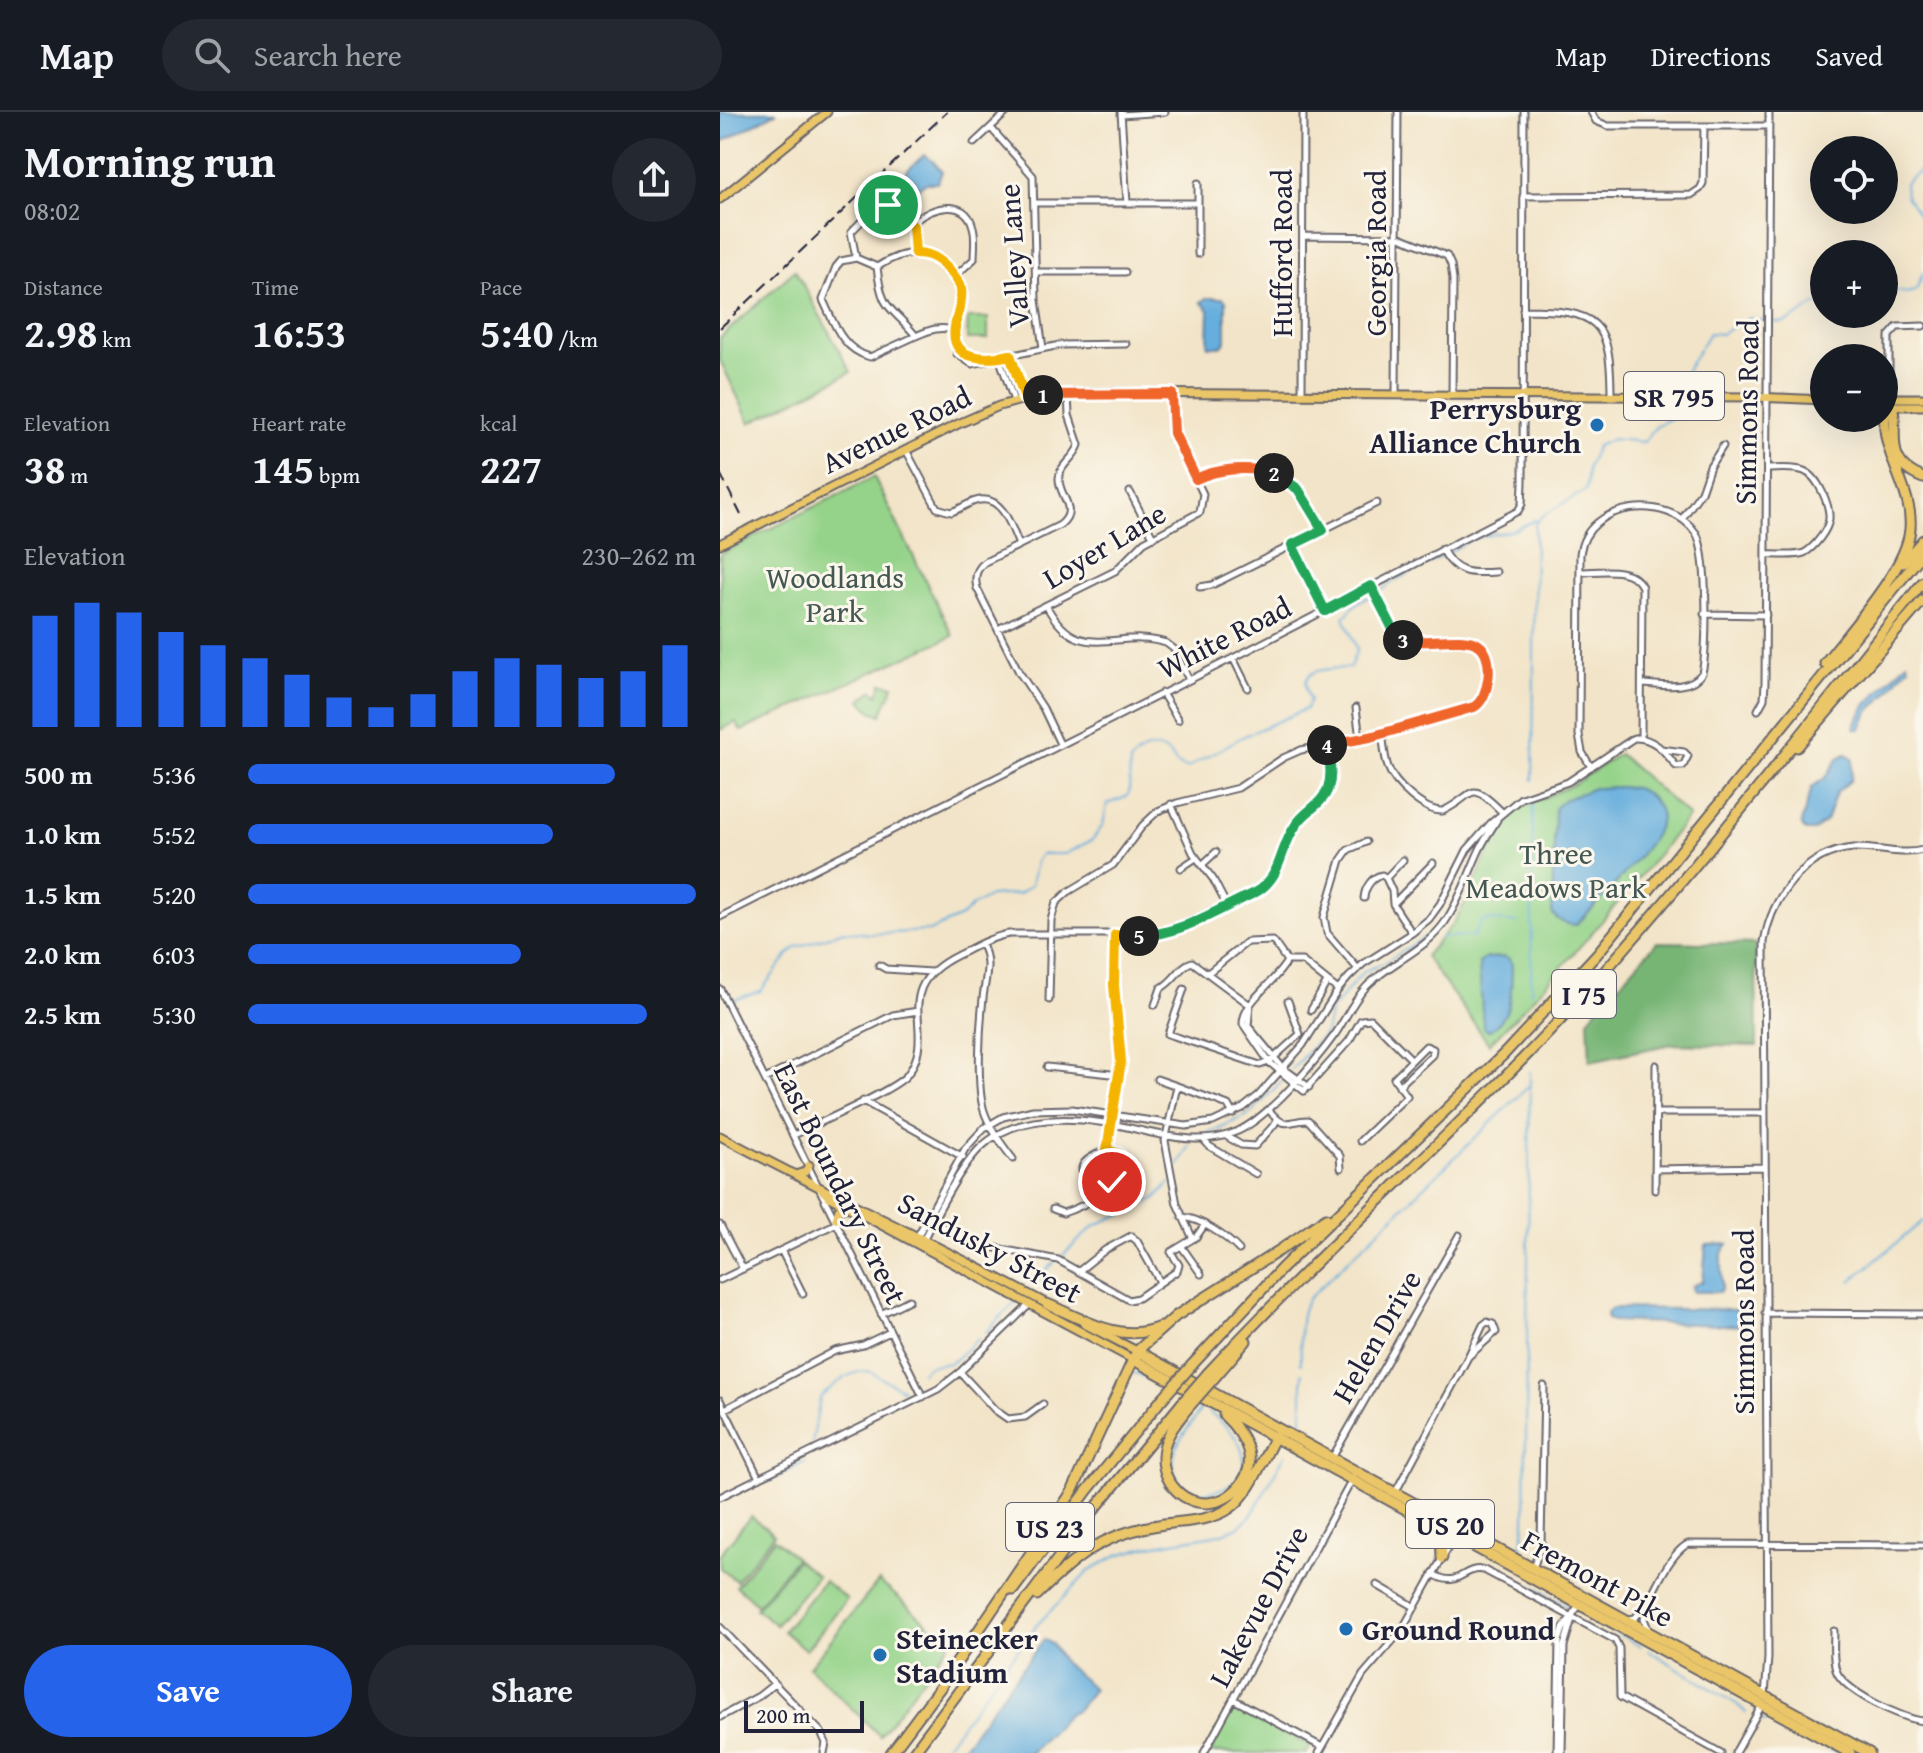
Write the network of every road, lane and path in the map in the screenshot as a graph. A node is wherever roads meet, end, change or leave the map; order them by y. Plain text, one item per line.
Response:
1 (827, 112) edge
2 (1007, 112) edge
3 (1165, 112) edge
4 (1303, 112) edge
5 (1398, 112) edge
6 (1524, 112) edge
7 (1591, 112) edge
8 (1769, 112) edge
9 (1121, 113) edge
10 (1704, 126) junction
11 (1769, 126) junction
12 (991, 128) junction
13 (974, 143) dead end
14 (1198, 183) dead end
15 (1523, 196) junction
16 (720, 199) edge
17 (1035, 203) junction
18 (1127, 203) junction
19 (1198, 203) junction
20 (913, 226) junction
21 (1303, 236) junction
22 (1398, 236) junction
23 (915, 253) junction
24 (1198, 254) dead end
25 (856, 258) junction
26 (877, 267) junction
27 (1036, 272) junction
28 (1125, 272) dead end
29 (955, 276) junction
30 (1523, 310) junction
31 (1923, 326) edge
32 (954, 330) junction
33 (916, 336) junction
34 (1126, 344) dead end
35 (1889, 344) edge
36 (1043, 348) junction
37 (1010, 355) junction
38 (999, 357) junction
39 (1068, 393) junction
40 (1172, 394) junction
41 (1302, 395) junction
42 (1396, 395) junction
43 (1452, 396) junction
44 (1523, 396) junction
45 (1611, 396) junction
46 (1025, 398) junction
47 (1768, 398) junction
48 (1923, 398) edge
49 (1810, 400) edge
50 (1014, 401) junction
51 (1898, 401) edge
52 (1898, 403) edge
53 (1923, 406) edge
54 (1887, 432) edge
55 (1892, 432) edge
56 (1723, 446) dead end
57 (906, 450) junction
58 (1767, 469) junction
59 (1923, 478) edge
60 (1196, 479) junction
61 (1130, 492) dead end
62 (1377, 503) dead end
63 (1682, 519) junction
64 (1323, 530) junction
65 (1153, 537) junction
66 (1923, 540) edge
67 (720, 544) edge
68 (1019, 545) junction
69 (1292, 545) junction
70 (1442, 549) junction
71 (1923, 553) edge
72 (1766, 555) junction
73 (1496, 572) dead end
74 (1580, 572) junction
75 (1923, 582) edge
76 (1371, 586) junction
77 (1200, 587) dead end
78 (1923, 600) edge
79 (1871, 603) junction
80 (1046, 605) junction
81 (1325, 611) junction
82 (1704, 614) junction
83 (1766, 615) junction
84 (998, 629) junction
85 (1233, 658) junction
86 (1189, 680) junction
87 (1643, 684) junction
88 (1248, 688) dead end
89 (1162, 693) junction
90 (1356, 708) dead end
91 (1758, 710) dead end
92 (1178, 720) dead end
93 (1382, 733) junction
94 (1641, 738) junction
95 (1360, 739) junction
96 (1769, 740) junction
97 (1060, 744) junction
98 (1327, 744) junction
99 (1661, 749) junction
100 (1591, 767) junction
101 (1171, 804) junction
102 (1743, 805) junction
103 (1503, 813) junction
104 (1497, 819) junction
105 (1366, 842) dead end
106 (1923, 850) edge
107 (1216, 852) dead end
108 (1196, 858) junction
109 (1403, 860) dead end
110 (1433, 863) dead end
111 (1202, 865) junction
112 (1181, 868) dead end
113 (1386, 878) junction
114 (1364, 898) dead end
115 (1393, 904) junction
116 (1227, 906) junction
117 (1435, 912) junction
118 (720, 917) edge
119 (1447, 919) junction
120 (1412, 933) junction
121 (1050, 934) junction
122 (1115, 935) junction
123 (981, 944) junction
124 (1287, 961) junction
125 (879, 965) dead end
126 (1358, 969) junction
127 (931, 972) junction
128 (1208, 973) junction
129 (1327, 982) junction
130 (720, 989) edge
131 (1184, 989) dead end
132 (1338, 990) junction
133 (1049, 1000) dead end
134 (1288, 1001) dead end
135 (1155, 1005) dead end
136 (1250, 1005) junction
137 (1311, 1010) dead end
138 (918, 1011) junction
139 (1271, 1059) junction
140 (1412, 1060) junction
141 (1656, 1065) dead end
142 (1047, 1067) dead end
143 (1282, 1070) junction
144 (1120, 1075) junction
145 (765, 1079) junction
146 (1157, 1079) dead end
147 (1295, 1081) junction
148 (1177, 1086) junction
149 (1399, 1086) junction
150 (862, 1101) junction
151 (1269, 1110) junction
152 (1656, 1113) junction
153 (1764, 1113) junction
154 (1113, 1114) junction
155 (1233, 1114) junction
156 (1277, 1120) junction
157 (990, 1124) junction
158 (1111, 1124) junction
159 (1167, 1125) junction
160 (794, 1135) junction
161 (996, 1135) junction
162 (720, 1136) edge
163 (1166, 1136) junction
164 (1226, 1136) junction
165 (1204, 1140) junction
166 (1360, 1141) dead end
167 (1107, 1150) junction
168 (961, 1156) junction
169 (1013, 1159) dead end
170 (969, 1161) junction
171 (809, 1165) junction
172 (1764, 1167) junction
173 (1341, 1168) dead end
174 (1655, 1169) junction
175 (1256, 1174) dead end
176 (795, 1175) junction
177 (1112, 1182) junction
178 (1089, 1185) junction
179 (820, 1188) junction
180 (1655, 1190) dead end
181 (1092, 1200) junction
182 (1348, 1202) junction
183 (849, 1207) junction
184 (1053, 1209) dead end
185 (1182, 1217) junction
186 (836, 1221) junction
187 (930, 1221) junction
188 (720, 1225) edge
189 (1204, 1226) junction
190 (1459, 1235) dead end
191 (1193, 1239) junction
192 (919, 1240) junction
193 (1182, 1247) junction
194 (781, 1250) junction
195 (1239, 1250) dead end
196 (743, 1269) junction
197 (1079, 1271) junction
198 (1201, 1274) dead end
199 (720, 1280) edge
200 (1160, 1282) junction
201 (803, 1294) dead end
202 (909, 1300) dead end
203 (1030, 1304) junction
204 (1047, 1304) junction
205 (1765, 1313) junction
206 (881, 1314) junction
207 (1923, 1314) edge
208 (1166, 1324) junction
209 (1095, 1330) junction
210 (890, 1332) junction
211 (1134, 1355) junction
212 (1468, 1357) junction
213 (960, 1372) junction
214 (1544, 1386) dead end
215 (923, 1397) junction
216 (720, 1400) edge
217 (1043, 1404) dead end
218 (1184, 1406) junction
219 (1216, 1406) junction
220 (725, 1409) junction
221 (1273, 1432) junction
222 (1332, 1459) junction
223 (1248, 1473) junction
224 (759, 1478) junction
225 (1352, 1480) junction
226 (1394, 1494) junction
227 (720, 1497) edge
228 (1414, 1513) junction
229 (1456, 1532) junction
230 (1766, 1544) junction
231 (1923, 1545) edge
232 (1442, 1558) junction
233 (1532, 1570) junction
234 (1433, 1574) junction
235 (1377, 1585) dead end
236 (1581, 1601) junction
237 (1649, 1602) junction
238 (1415, 1607) junction
239 (1572, 1618) junction
240 (1622, 1619) junction
241 (1013, 1620) junction
242 (720, 1627) edge
243 (1834, 1631) dead end
244 (1666, 1643) junction
245 (774, 1684) junction
246 (939, 1689) junction
247 (1233, 1699) junction
248 (1763, 1701) junction
249 (720, 1717) edge
250 (1923, 1721) edge
251 (1321, 1750) edge
252 (1865, 1751) edge
253 (824, 1753) edge
254 (891, 1753) edge
255 (913, 1753) edge
256 (1204, 1753) edge
257 (1560, 1753) edge
258 (1721, 1753) edge
259 (1735, 1753) edge
260 (1850, 1753) edge

1 - 16 main road
2 - 12 street
3 - 9 street
4 - 21 street, Hufford Road
5 - 22 street, Georgia Road
6 - 15 street, White Road
7 - 10 street
8 - 11 street, Simmons Road
9 - 18 street
10 - 11 street
10 - 15 street
11 - 47 street, Simmons Road
12 - 13 street
12 - 17 street, Valley Lane
14 - 19 street
15 - 30 street, White Road
17 - 18 street
17 - 27 street, Valley Lane
18 - 19 street
19 - 24 street
20 - 23 street
20 - 25 street
20 - 29 street
21 - 22 street
21 - 41 street, Hufford Road
22 - 42 street, Georgia Road
22 - 43 street
23 - 26 street
23 - 29 street
25 - 26 street
25 - 33 street
26 - 33 street
27 - 28 street
27 - 36 street, Valley Lane
29 - 32 street
30 - 44 street, White Road
30 - 45 street
31 - 35 street
32 - 33 street
32 - 38 street
34 - 36 street
36 - 37 street
37 - 38 street
37 - 46 street
38 - 50 street
39 - 40 main road, Avenue Road / SR 795
39 - 46 main road, Avenue Road / SR 795
39 - 68 street
40 - 41 main road, Avenue Road / SR 795
40 - 60 street
41 - 42 main road, Avenue Road / SR 795
42 - 43 main road, Avenue Road / SR 795
43 - 44 main road, Avenue Road / SR 795
44 - 45 main road, Avenue Road / SR 795
44 - 70 street, White Road
45 - 47 main road, Avenue Road / SR 795
46 - 50 main road, Avenue Road / SR 795
47 - 49 main road, Avenue Road / SR 795
47 - 58 street, Simmons Road
48 - 51 main road
50 - 57 main road, Avenue Road / SR 795
52 - 53 main road
54 - 79 highway
55 - 59 highway
56 - 63 street
57 - 67 main road, Avenue Road / SR 795
57 - 68 street
58 - 72 street, Simmons Road
58 - 72 street
60 - 64 street
60 - 65 street, Loyer Lane
61 - 65 street
62 - 64 street
63 - 74 street
63 - 82 street
64 - 69 street
65 - 80 street, Loyer Lane
66 - 79 highway
68 - 84 street
69 - 77 street
69 - 81 street
70 - 73 street
70 - 76 street, White Road
71 - 96 highway, I 75
72 - 83 street, Simmons Road
74 - 87 street
74 - 100 street
75 - 102 highway, I 75
76 - 81 street, White Road
76 - 93 street
78 - 102 highway
79 - 96 highway
80 - 84 street, Loyer Lane
80 - 86 street
81 - 85 street, White Road
82 - 83 street
82 - 87 street
83 - 91 street, Simmons Road
84 - 97 street
85 - 86 street, White Road
85 - 88 street
86 - 89 street, White Road
87 - 94 street
89 - 92 street
89 - 97 street, White Road
90 - 95 street
93 - 95 street
93 - 103 street
94 - 99 street
94 - 100 street
95 - 98 street
96 - 182 highway, I 75
97 - 118 street, White Road
98 - 101 street
98 - 116 street
99 - 99 street
100 - 103 street
101 - 108 street
101 - 121 street
102 - 218 highway, I 75, bridge
103 - 104 street
104 - 117 street
104 - 119 street
105 - 126 street
106 - 153 street, Simmons Road
107 - 111 street
108 - 111 street
108 - 112 street
109 - 113 street
110 - 115 street
111 - 116 street
113 - 114 street
113 - 115 street
115 - 120 street
116 - 122 street
117 - 119 street
117 - 120 street
119 - 147 street
120 - 126 street
121 - 122 street
121 - 123 street
121 - 133 street
122 - 144 street
123 - 127 street
123 - 157 street
124 - 128 street
124 - 129 street
124 - 136 street
125 - 127 street
126 - 132 street
127 - 138 street
128 - 135 street
128 - 136 street
129 - 132 street
129 - 137 street
130 - 145 street, East Boundary Street
131 - 139 street
132 - 143 street
134 - 139 street
136 - 139 street
138 - 145 street
138 - 150 street
139 - 143 street
140 - 147 street
140 - 149 street
140 - 149 street
141 - 152 street
142 - 144 street
143 - 147 street
143 - 155 street
144 - 154 street
145 - 160 street, East Boundary Street
146 - 148 street
147 - 151 street
148 - 155 street
148 - 159 street
149 - 166 street
150 - 160 street
150 - 168 street
151 - 156 street
151 - 164 street
152 - 153 street
152 - 174 street
153 - 172 street, Simmons Road
154 - 157 street
154 - 158 street
154 - 159 street
155 - 159 street
156 - 164 street
156 - 173 street
157 - 161 street
157 - 168 street
158 - 161 street
158 - 163 street
158 - 167 street
159 - 163 street
160 - 171 street, East Boundary Street
161 - 169 street
161 - 170 street
162 - 176 main road, Sandusky Street / US 20
163 - 165 street
163 - 185 street
164 - 165 street
165 - 175 street
167 - 177 street
167 - 178 street
168 - 170 street
168 - 187 street
170 - 187 street
171 - 176 main road
171 - 179 street, East Boundary Street
172 - 174 street
172 - 205 street, Simmons Road
174 - 180 street
176 - 179 main road, Sandusky Street / US 20
177 - 178 street
177 - 181 street
178 - 181 street
179 - 183 main road, Sandusky Street / US 20
179 - 186 street, East Boundary Street
179 - 192 main road, Sandusky Street / US 20
181 - 184 street
182 - 208 highway
182 - 246 highway, I 75, bridge
183 - 186 main road
183 - 192 main road, Sandusky Street / US 20
185 - 189 street
185 - 191 street
186 - 194 street
186 - 206 street, East Boundary Street
187 - 192 street
187 - 197 street
188 - 196 street
189 - 191 street
189 - 195 street
190 - 222 street, Helen Drive
191 - 193 street
192 - 203 main road, Sandusky Street / US 20
192 - 204 main road, Sandusky Street / US 20
193 - 198 street
193 - 200 street
194 - 196 street
194 - 201 street
196 - 199 street
197 - 200 street
197 - 200 street
202 - 206 street
203 - 209 main road
203 - 211 main road, Sandusky Street / US 20
203 - 213 street
204 - 208 highway
204 - 209 main road, Sandusky Street / US 20
205 - 207 street
205 - 230 street, Simmons Road
206 - 210 street, East Boundary Street
208 - 211 highway
209 - 211 main road, Sandusky Street / US 20
210 - 215 street, East Boundary Street
210 - 220 street
211 - 219 highway, Fremont Pike / US 20
211 - 221 highway, Fremont Pike / US 20
211 - 246 highway, US 23
212 - 212 street
212 - 226 street
213 - 215 street
213 - 217 street
214 - 233 street
215 - 224 street
216 - 220 street
218 - 223 highway
218 - 241 highway, I 75
219 - 221 highway, Fremont Pike / US 20
219 - 223 highway
220 - 224 street
221 - 222 highway, Fremont Pike / US 20
221 - 223 highway
221 - 225 highway, Fremont Pike / US 20
221 - 241 highway, US 23
222 - 226 highway, Fremont Pike / US 20
224 - 227 street
225 - 228 highway, Fremont Pike / US 20
225 - 247 street, Lakevue Drive
226 - 229 highway, Fremont Pike / US 20
228 - 229 highway, Fremont Pike / US 20
228 - 232 highway
229 - 232 street
229 - 233 highway, Fremont Pike / US 20
229 - 236 highway, Fremont Pike / US 20
230 - 231 street
230 - 237 street
230 - 248 street, Simmons Road
232 - 234 street
233 - 236 highway, Fremont Pike / US 20
234 - 238 street
234 - 239 street
235 - 238 street
236 - 239 street
236 - 240 highway, Fremont Pike
236 - 248 highway, Fremont Pike / US 20
237 - 240 street
237 - 244 street
238 - 251 street
239 - 257 street
239 - 258 street
240 - 244 highway, Fremont Pike / US 20
241 - 255 highway, I 75
242 - 245 street
243 - 250 street
244 - 248 highway, Fremont Pike / US 20
245 - 249 street
245 - 253 street
246 - 254 highway, I 75
247 - 251 street
247 - 256 street, Lakevue Drive
248 - 252 highway, Fremont Pike / US 20
248 - 259 street
248 - 260 highway, Fremont Pike / US 20

